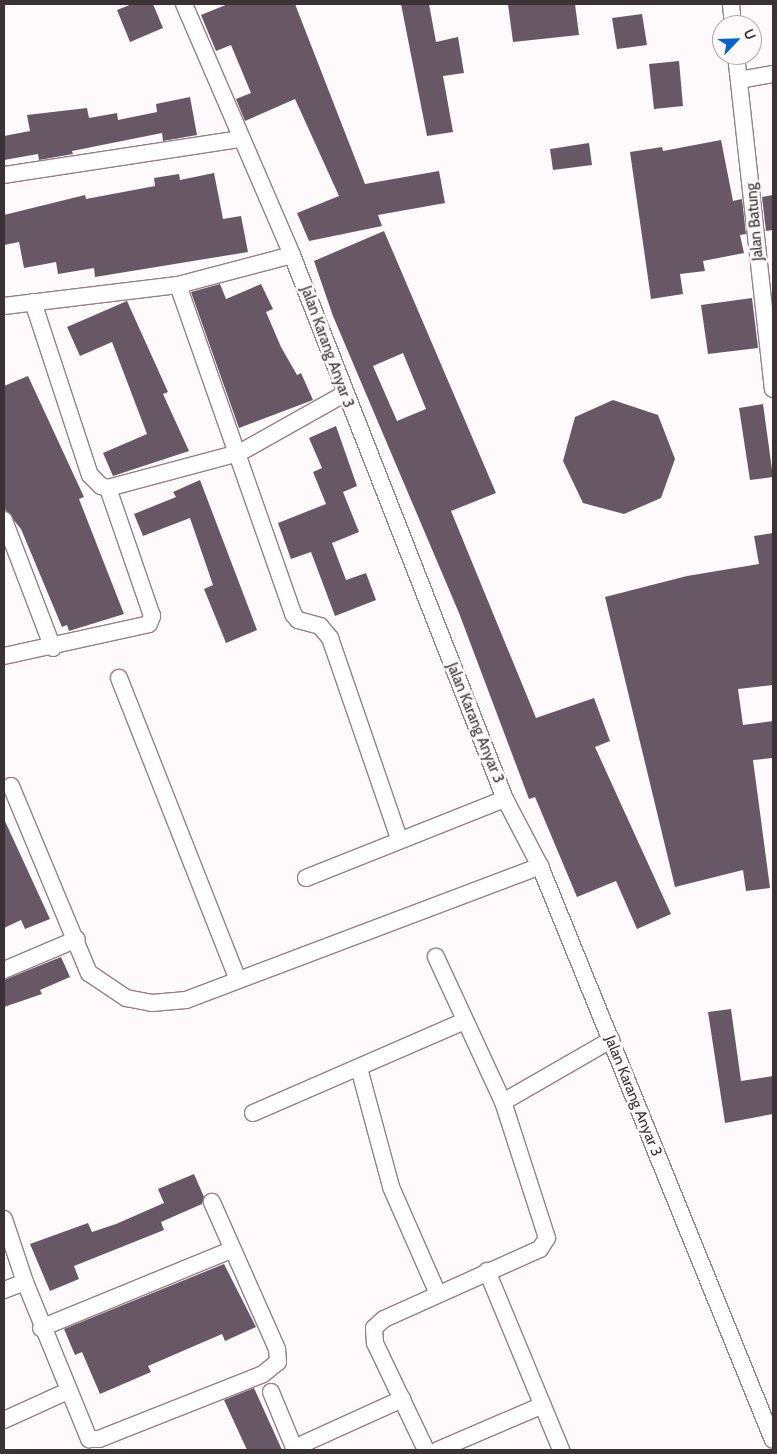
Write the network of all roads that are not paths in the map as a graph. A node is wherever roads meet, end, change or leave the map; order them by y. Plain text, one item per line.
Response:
1 (184, 4) edge
2 (737, 65) edge
3 (773, 74) edge
4 (738, 80) junction
5 (240, 138) junction
6 (4, 176) edge
7 (292, 255) junction
8 (178, 285) junction
9 (33, 302) junction
10 (4, 306) edge
11 (773, 389) edge
12 (344, 394) junction
13 (239, 453) junction
14 (108, 488) junction
15 (4, 520) edge
16 (52, 648) junction
17 (4, 656) edge
18 (119, 678) dead end
19 (11, 786) dead end
20 (505, 799) junction
21 (399, 838) junction
22 (540, 866) junction
23 (306, 878) dead end
24 (77, 939) junction
25 (436, 957) dead end
26 (4, 970) edge
27 (237, 978) junction
28 (465, 1021) junction
29 (611, 1040) junction
30 (359, 1068) junction
31 (503, 1102) junction
32 (253, 1113) dead end
33 (212, 1202) dead end
34 (4, 1219) edge
35 (231, 1250) junction
36 (487, 1271) junction
37 (25, 1282) junction
38 (4, 1290) edge
39 (438, 1294) junction
40 (41, 1328) junction
41 (68, 1392) junction
42 (271, 1392) dead end
43 (402, 1399) junction
44 (543, 1405) junction
45 (4, 1420) edge
46 (773, 1440) edge
47 (294, 1449) edge
48 (426, 1450) edge
49 (438, 1450) edge
50 (561, 1450) edge

1 - 5 street, Jalan Karang Anyar 3
2 - 4 street, Jalan Batung
3 - 4 street
4 - 11 street, Jalan Batung
5 - 6 street
5 - 7 street, Jalan Karang Anyar 3
7 - 8 street
7 - 12 street, Jalan Karang Anyar 3
8 - 9 street
8 - 13 street
9 - 10 street
9 - 14 street
12 - 13 street
12 - 20 street, Jalan Karang Anyar 3
13 - 14 street
13 - 21 street
14 - 16 street
15 - 16 street
16 - 17 street
18 - 27 street
19 - 24 street
20 - 21 street
20 - 22 street, Jalan Karang Anyar 3
21 - 23 street
22 - 27 street
22 - 29 street, Jalan Karang Anyar 3
24 - 26 street
24 - 27 street
25 - 28 street
28 - 30 street
28 - 31 street
29 - 31 street
29 - 46 street, Jalan Karang Anyar 3
30 - 32 street
30 - 39 street
31 - 36 street
33 - 35 street
34 - 37 street
35 - 40 street
35 - 41 street
36 - 39 street
36 - 44 street
37 - 38 street
37 - 40 street
39 - 43 street
40 - 41 street
41 - 45 street
42 - 47 street
43 - 47 street
43 - 48 street
44 - 49 street
44 - 50 street

